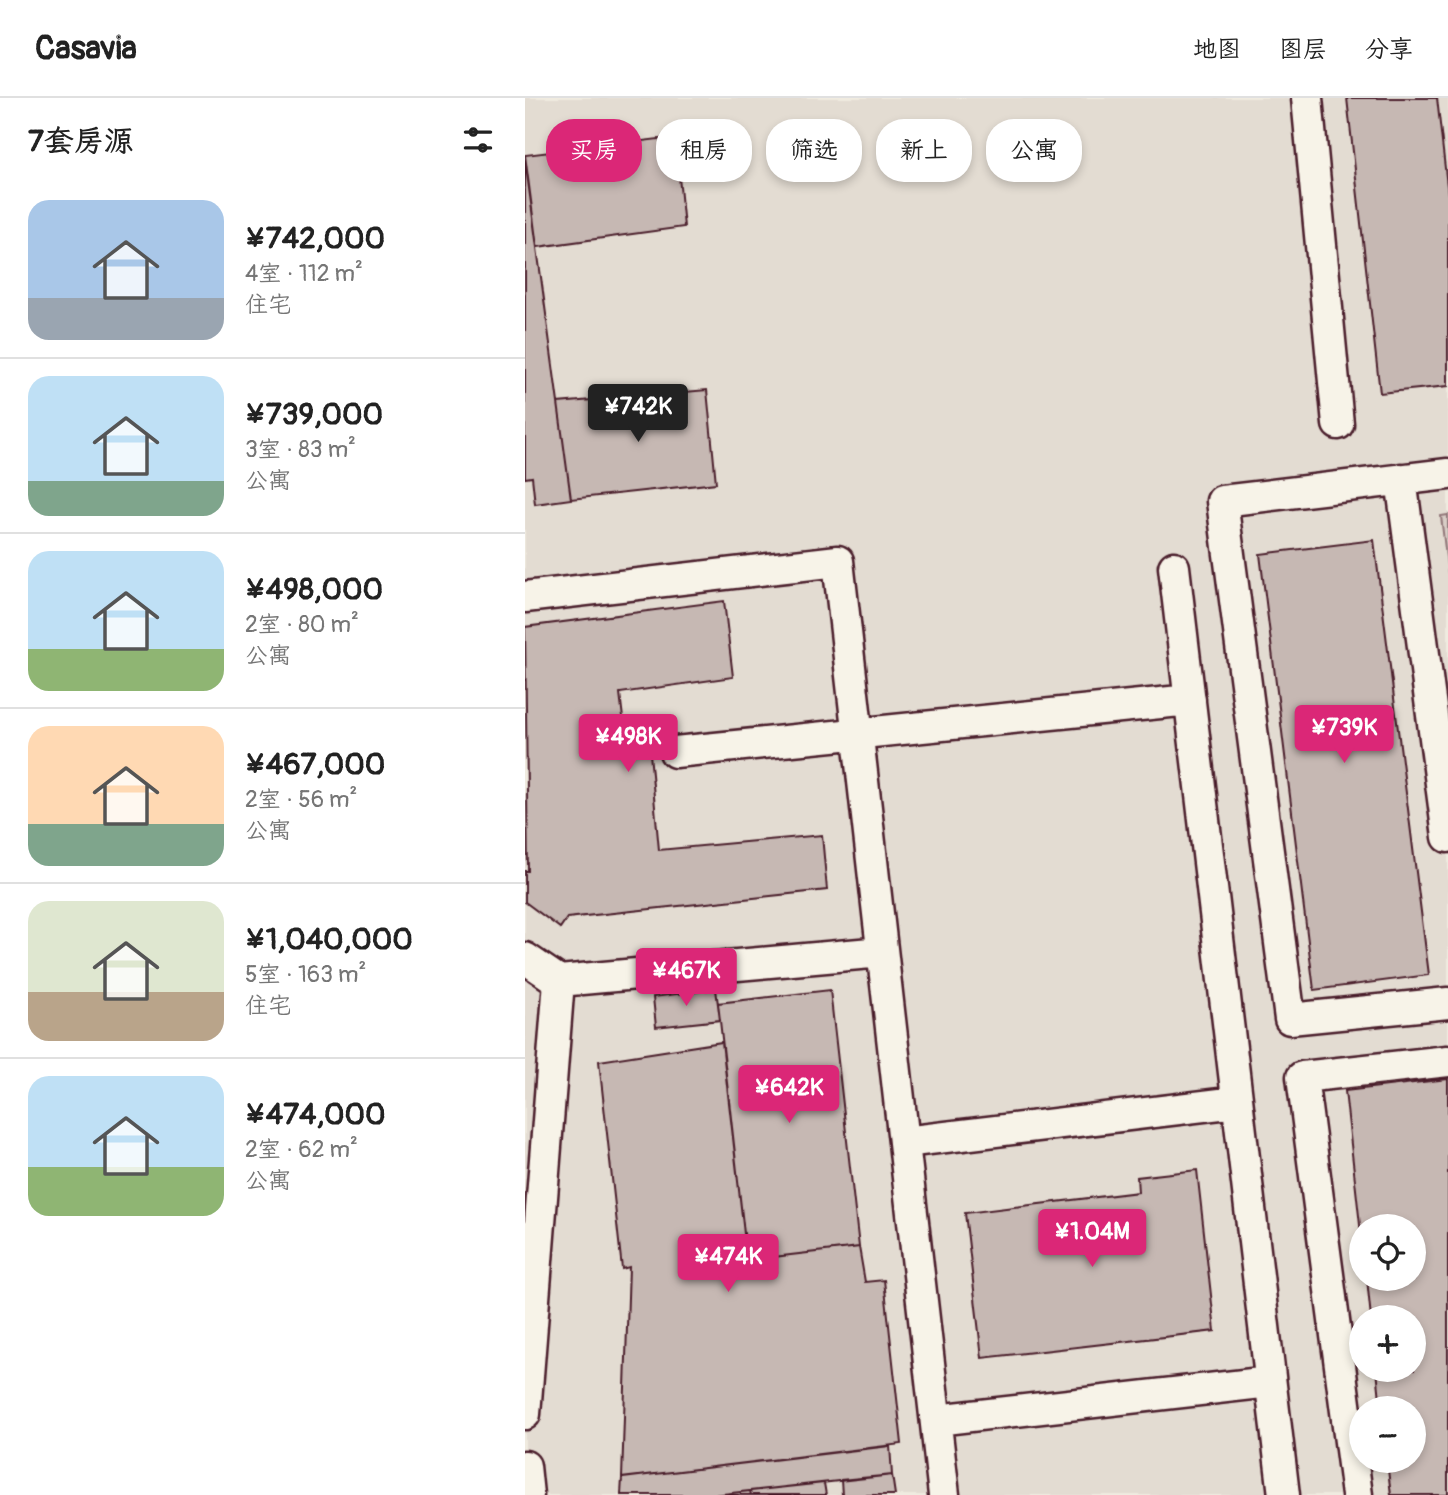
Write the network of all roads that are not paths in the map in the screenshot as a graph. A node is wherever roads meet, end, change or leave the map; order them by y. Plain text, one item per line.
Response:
1 (1307, 98) edge
2 (1338, 424) dead end
3 (1448, 474) edge
4 (1401, 479) junction
5 (1174, 567) dead end
6 (525, 597) edge
7 (1190, 700) junction
8 (857, 734) junction
9 (675, 752) dead end
10 (1448, 837) edge
11 (882, 952) junction
12 (525, 958) edge
13 (559, 981) junction
14 (1448, 1003) edge
15 (1448, 1061) edge
16 (1237, 1102) junction
17 (904, 1142) junction
18 (1270, 1382) junction
19 (525, 1414) edge
20 (936, 1420) junction
21 (525, 1466) edge
22 (528, 1495) edge
23 (944, 1495) edge
24 (1284, 1495) edge
25 (1357, 1495) edge

1 - 2 lane
3 - 4 lane
4 - 10 lane
4 - 14 lane
5 - 7 lane
6 - 8 lane
7 - 8 lane
7 - 16 lane
8 - 9 lane
8 - 11 lane
11 - 13 lane
11 - 17 lane
12 - 13 lane
13 - 19 lane
15 - 25 lane
16 - 17 lane
16 - 18 lane
17 - 20 lane
18 - 20 lane
18 - 24 lane
20 - 23 lane
21 - 22 lane

